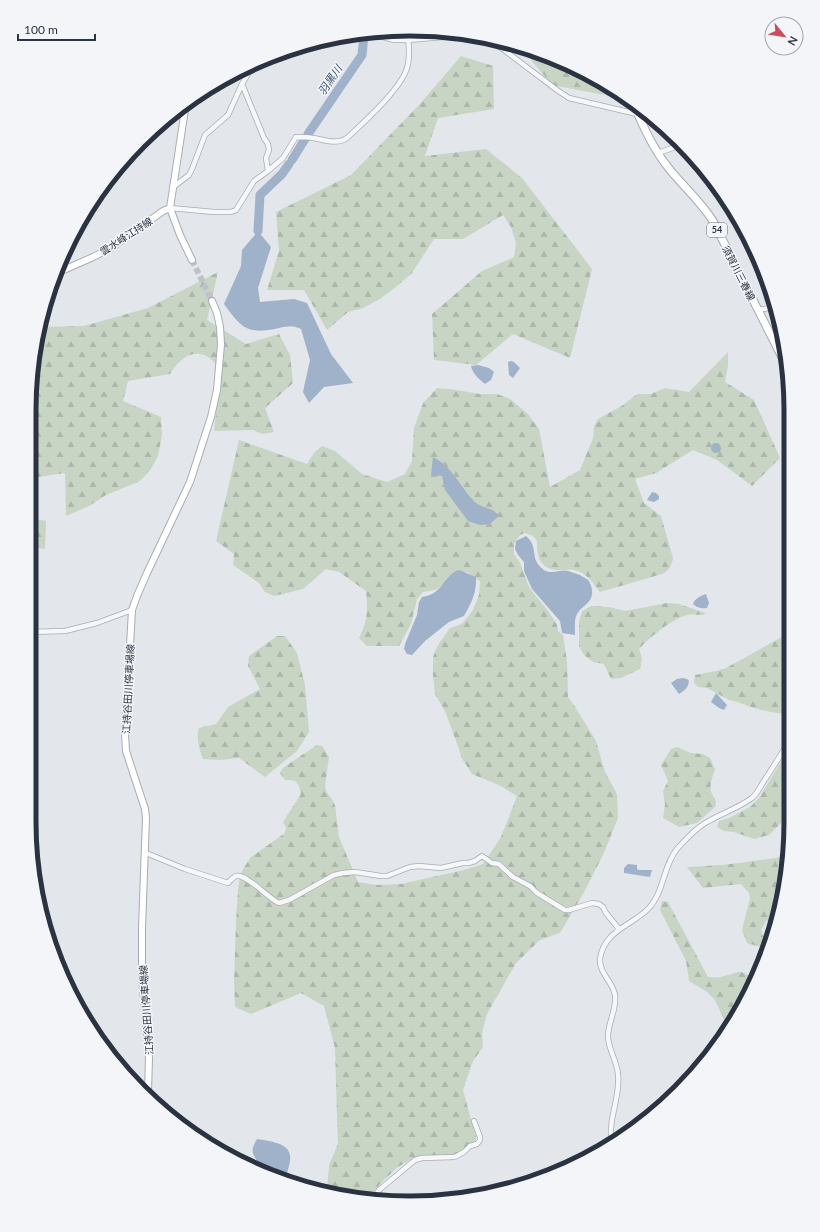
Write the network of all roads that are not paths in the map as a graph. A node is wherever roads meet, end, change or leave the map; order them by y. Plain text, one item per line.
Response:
1 (408, 36) edge
2 (385, 37) edge
3 (439, 37) edge
4 (408, 40) junction
5 (500, 47) edge
6 (248, 73) edge
7 (242, 84) junction
8 (185, 111) edge
9 (637, 114) joint
10 (675, 147) edge
11 (658, 153) junction
12 (268, 171) junction
13 (172, 189) junction
14 (170, 208) junction
15 (192, 260) tunnel mouth
16 (63, 270) edge
17 (212, 301) tunnel mouth
18 (770, 308) edge
19 (758, 310) junction
20 (779, 346) edge
21 (132, 610) junction
22 (36, 632) edge
23 (784, 749) edge
24 (146, 853) junction
25 (619, 929) junction
26 (148, 1088) edge
27 (474, 1122) dead end
28 (612, 1137) edge
29 (376, 1194) edge

1 - 4 street
2 - 4 street
3 - 4 street
4 - 12 street
5 - 9 street
6 - 7 street
7 - 12 street
7 - 13 street
8 - 13 main road
9 - 11 main road, 須賀川三春線 / 54
10 - 11 street
11 - 19 main road, 須賀川三春線 / 54
12 - 14 street
13 - 14 main road
14 - 15 main road
14 - 16 main road, 雲水峰江持線
17 - 21 main road, 江持谷田川停車場線
18 - 19 street
19 - 20 main road, 須賀川三春線 / 54
21 - 22 street
21 - 24 main road, 江持谷田川停車場線
23 - 25 street
24 - 25 street
24 - 26 main road, 江持谷田川停車場線
25 - 28 street
27 - 29 street

